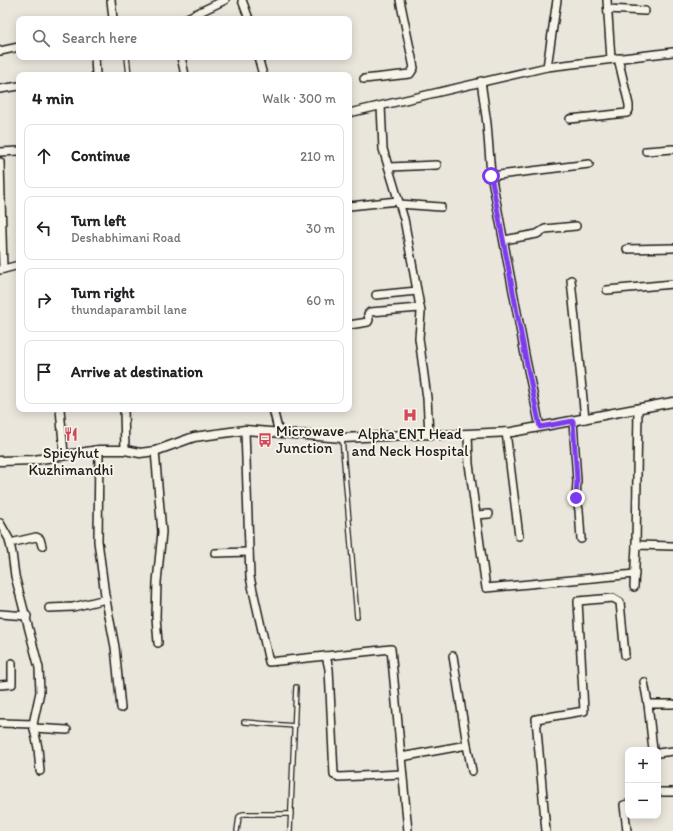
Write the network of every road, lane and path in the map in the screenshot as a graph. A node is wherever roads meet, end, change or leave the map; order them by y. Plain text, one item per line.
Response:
1 (111, 0) edge
2 (225, 0) edge
3 (242, 0) edge
4 (400, 0) edge
5 (557, 0) edge
6 (607, 0) edge
7 (608, 9) junction
8 (645, 12) dead end
9 (113, 16) edge
10 (191, 16) edge
11 (248, 16) edge
12 (16, 48) edge
13 (0, 51) edge
14 (673, 52) edge
15 (614, 59) junction
16 (95, 60) edge
17 (127, 60) edge
18 (182, 60) edge
19 (259, 60) edge
20 (546, 67) junction
21 (96, 72) edge
22 (129, 72) edge
23 (184, 72) edge
24 (262, 72) edge
25 (364, 79) dead end
26 (481, 81) junction
27 (16, 86) edge
28 (0, 89) edge
29 (381, 106) junction
30 (352, 112) edge
31 (570, 120) dead end
32 (673, 149) edge
33 (16, 151) edge
34 (646, 151) dead end
35 (0, 152) edge
36 (0, 164) edge
37 (589, 164) dead end
38 (437, 165) dead end
39 (389, 167) junction
40 (491, 176) junction
41 (399, 202) junction
42 (352, 206) edge
43 (441, 207) dead end
44 (576, 226) dead end
45 (504, 240) junction
46 (673, 248) edge
47 (627, 249) dead end
48 (16, 266) edge
49 (1, 269) edge
50 (570, 280) dead end
51 (673, 284) edge
52 (607, 290) dead end
53 (417, 291) junction
54 (376, 295) dead end
55 (420, 308) junction
56 (352, 325) edge
57 (673, 402) edge
58 (638, 409) junction
59 (60, 412) edge
60 (124, 412) edge
61 (274, 412) edge
62 (585, 419) junction
63 (573, 421) junction
64 (540, 427) junction
65 (245, 430) junction
66 (506, 432) junction
67 (279, 433) junction
68 (429, 434) junction
69 (468, 434) junction
70 (342, 438) junction
71 (99, 450) junction
72 (125, 450) junction
73 (155, 451) junction
74 (64, 454) junction
75 (0, 461) edge
76 (489, 514) dead end
77 (476, 515) junction
78 (0, 523) edge
79 (518, 536) dead end
80 (581, 540) dead end
81 (10, 543) junction
82 (636, 545) junction
83 (42, 546) dead end
84 (673, 546) edge
85 (249, 552) junction
86 (215, 554) dead end
87 (635, 574) junction
88 (634, 587) dead end
89 (106, 598) junction
90 (49, 608) dead end
91 (0, 614) edge
92 (26, 616) junction
93 (357, 617) dead end
94 (158, 642) dead end
95 (625, 655) dead end
96 (326, 656) junction
97 (453, 656) dead end
98 (12, 663) dead end
99 (644, 682) dead end
100 (0, 685) edge
101 (296, 688) dead end
102 (648, 704) junction
103 (673, 704) edge
104 (121, 708) dead end
105 (244, 722) dead end
106 (0, 723) edge
107 (33, 726) junction
108 (294, 726) junction
109 (67, 730) dead end
110 (467, 745) junction
111 (653, 747) edge
112 (673, 751) edge
113 (661, 752) edge
114 (401, 757) junction
115 (40, 771) dead end
116 (472, 771) dead end
117 (402, 774) junction
118 (661, 792) edge
119 (673, 792) edge
120 (291, 814) junction
121 (626, 819) edge
122 (237, 831) edge
123 (290, 831) edge
124 (408, 831) edge
125 (546, 831) edge
126 (627, 831) edge

1 - 9 street
2 - 10 street
3 - 11 street
4 - 25 street
5 - 20 street
6 - 7 street
7 - 8 street
7 - 15 street
12 - 13 street
14 - 15 street
15 - 20 street
15 - 31 street
16 - 21 street
17 - 22 lane
18 - 23 street
19 - 24 street
20 - 26 street
26 - 29 street
26 - 40 street
27 - 28 street
29 - 30 street
29 - 39 street
32 - 34 street
33 - 35 street
36 - 49 street
37 - 40 street
38 - 39 street
39 - 41 street
40 - 45 street
41 - 42 street
41 - 43 street
41 - 53 street
44 - 45 street
45 - 64 street
46 - 47 street
48 - 49 street
50 - 62 street
51 - 52 street
53 - 54 street
53 - 55 street
55 - 56 street
55 - 68 street
57 - 58 street
58 - 62 street
58 - 82 street
59 - 74 street
60 - 72 street
61 - 67 street
62 - 63 street
63 - 64 street
63 - 80 street
64 - 66 street
65 - 67 street
65 - 73 street
65 - 85 street
66 - 69 street
66 - 79 street
67 - 70 street
68 - 69 street
68 - 70 street
69 - 77 street
70 - 93 lane
71 - 72 street
71 - 74 street
71 - 89 street
72 - 73 street
73 - 94 street
74 - 75 street
76 - 77 street
77 - 87 street
78 - 81 street
81 - 83 street
81 - 92 street
82 - 84 street
82 - 87 street
85 - 86 street
85 - 96 street
87 - 88 street
89 - 90 street
89 - 104 street
91 - 92 street
92 - 107 street
95 - 125 street
96 - 114 street
96 - 117 street
97 - 110 street
98 - 100 street
99 - 102 street
101 - 108 lane
102 - 103 street
102 - 111 street
105 - 108 lane
106 - 107 street
107 - 109 street
107 - 115 street
108 - 120 lane
110 - 114 street
110 - 116 street
112 - 113 street
114 - 117 street
117 - 124 street
118 - 119 street
120 - 122 lane
120 - 123 lane
121 - 126 street

